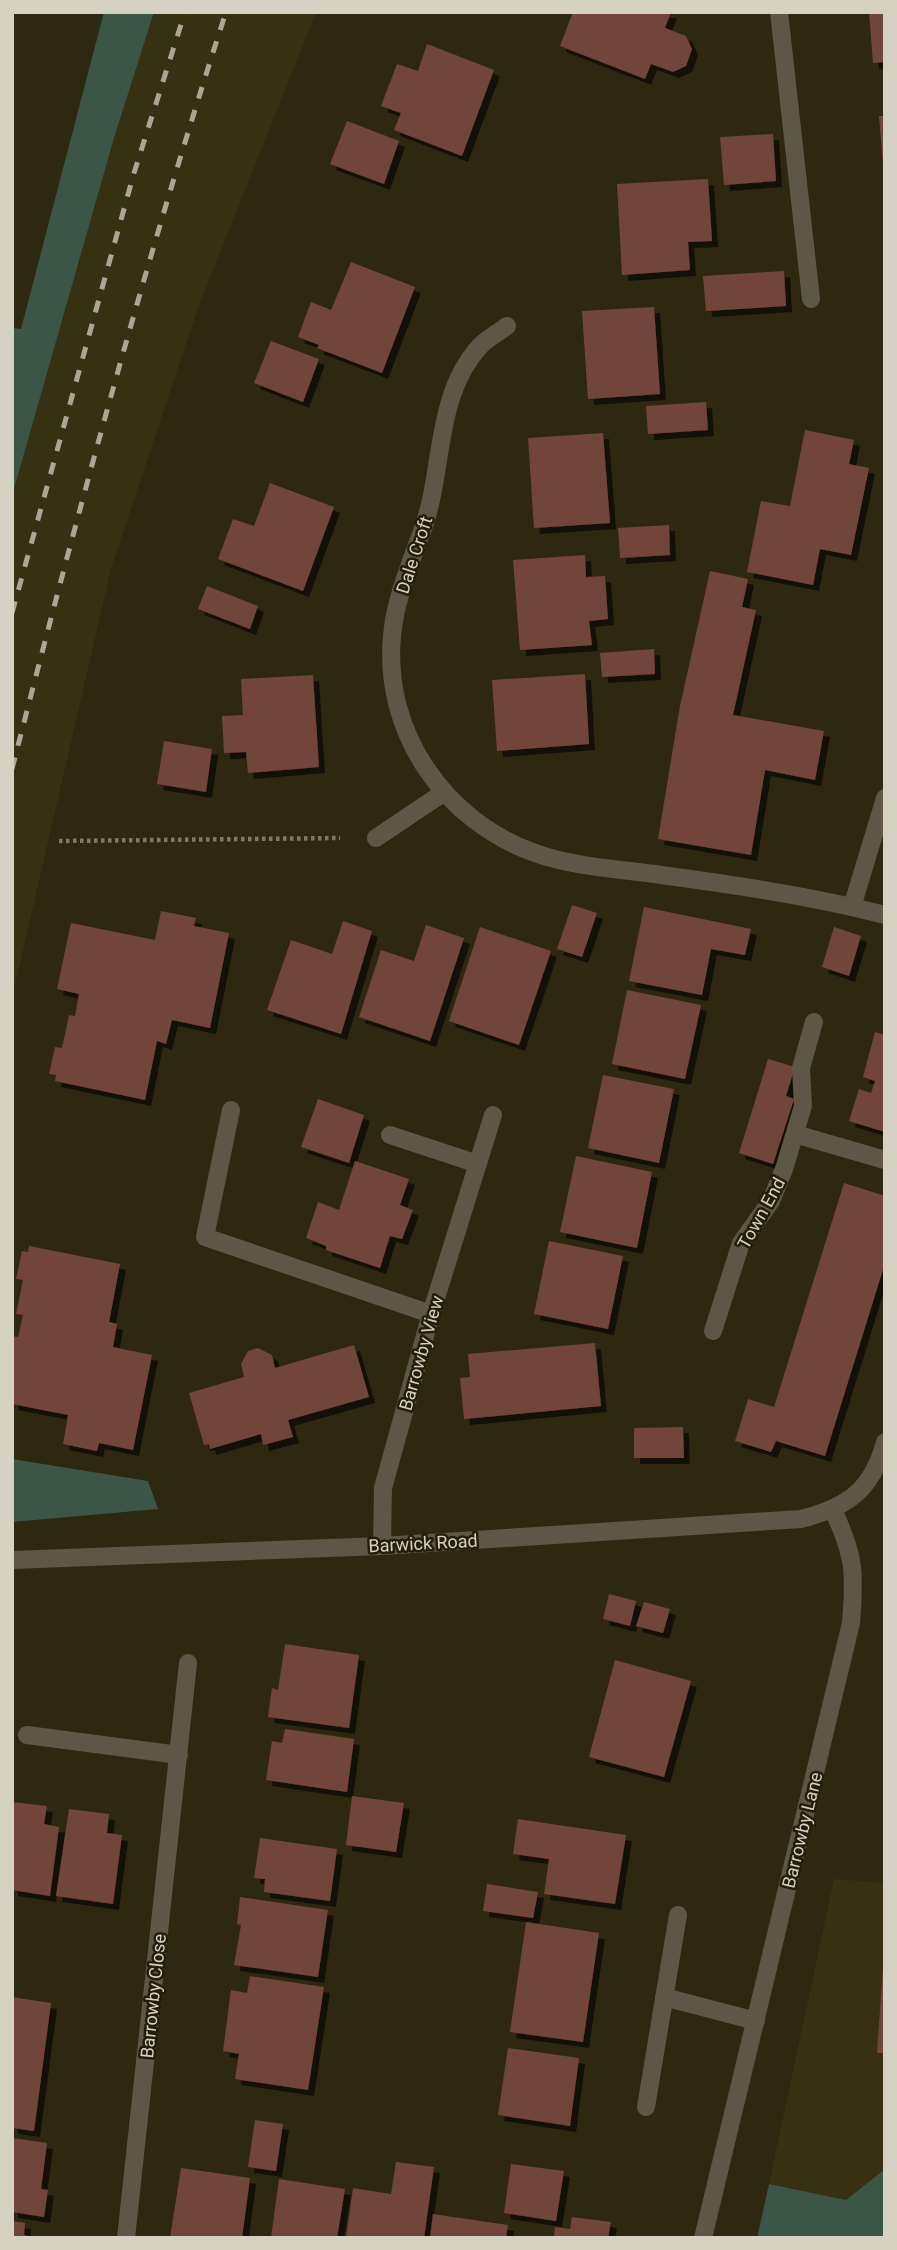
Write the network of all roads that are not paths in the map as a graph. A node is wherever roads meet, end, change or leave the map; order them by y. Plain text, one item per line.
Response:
1 (779, 12) edge
2 (811, 299) dead end
3 (507, 326) dead end
4 (443, 793) junction
5 (885, 798) edge
6 (376, 838) road end
7 (852, 907) junction
8 (885, 915) edge
9 (814, 1022) dead end
10 (231, 1110) dead end
11 (493, 1115) dead end
12 (794, 1134) junction
13 (390, 1135) dead end
14 (885, 1160) edge
15 (478, 1164) junction
16 (432, 1314) junction
17 (713, 1331) dead end
18 (885, 1442) edge
19 (833, 1510) junction
20 (382, 1546) junction
21 (12, 1560) edge
22 (188, 1662) dead end
23 (27, 1735) dead end
24 (179, 1755) junction
25 (678, 1915) dead end
26 (664, 1997) junction
27 (756, 2021) junction
28 (646, 2107) dead end
29 (126, 2238) edge
30 (704, 2238) edge

1 - 2 street
3 - 4 street, Dale Croft
4 - 6 street
4 - 7 street, Dale Croft
5 - 7 street
7 - 8 street, Dale Croft
9 - 12 street, Town End
10 - 16 street
11 - 15 street, Barrowby View
12 - 14 street
12 - 17 street, Town End
13 - 15 street
15 - 16 street, Barrowby View
16 - 20 street, Barrowby View
18 - 19 street
19 - 20 street, Barwick Road
19 - 27 street, Barrowby Lane
20 - 21 street, Barwick Road
22 - 24 street, Barrowby Close
23 - 24 street
24 - 29 street, Barrowby Close
25 - 26 street
26 - 27 street
26 - 28 street
27 - 30 street, Barrowby Lane

